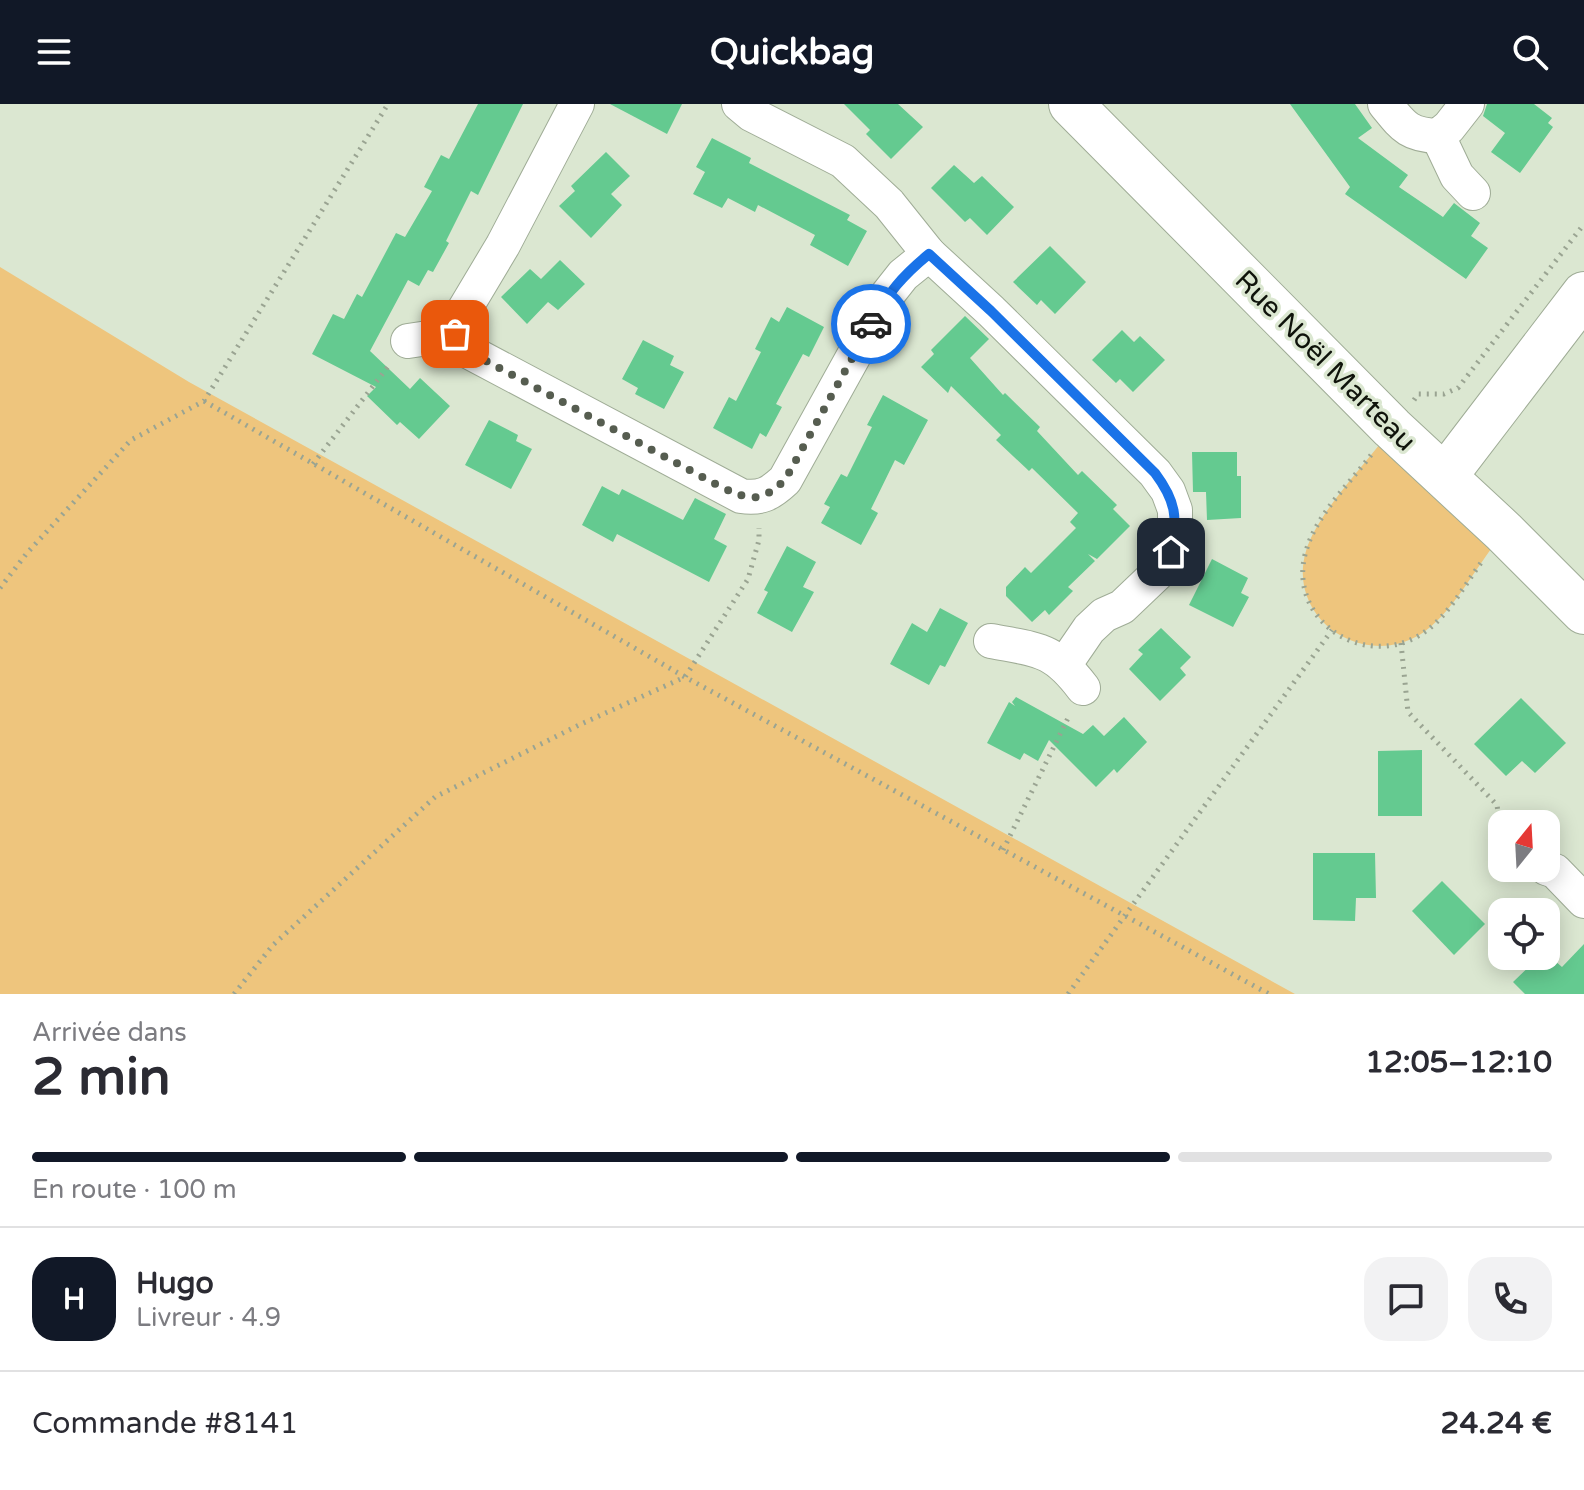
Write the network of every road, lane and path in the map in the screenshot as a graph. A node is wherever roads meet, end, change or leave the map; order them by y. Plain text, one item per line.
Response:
1 (388, 104) edge
2 (577, 104) edge
3 (739, 104) edge
4 (1071, 104) edge
5 (1385, 104) edge
6 (1467, 104) edge
7 (1438, 136) junction
8 (1473, 193) dead end
9 (1584, 224) edge
10 (929, 254) junction
11 (1584, 294) edge
12 (455, 334) junction
13 (408, 341) joint
14 (204, 401) junction
15 (1392, 428) junction
16 (313, 464) junction
17 (1445, 476) junction
18 (758, 499) junction
19 (1504, 532) junction
20 (0, 588) edge
21 (1584, 612) edge
22 (1332, 630) junction
23 (991, 641) dead end
24 (1401, 643) junction
25 (1074, 676) junction
26 (685, 677) junction
27 (1498, 810) edge
28 (1003, 850) junction
29 (1560, 876) edge
30 (1584, 901) edge
31 (1126, 915) junction
32 (234, 994) edge
33 (1068, 994) edge
34 (1269, 994) edge

1 - 14 path
2 - 12 street
3 - 10 street
4 - 15 street, Rue Noël Marteau
5 - 7 street
6 - 7 street
7 - 8 street
9 - 15 path
10 - 18 street
10 - 25 street
11 - 17 street
12 - 13 street
12 - 18 street
13 - 16 path
14 - 16 path
14 - 20 path
15 - 17 street, Rue Noël Marteau
15 - 22 path
16 - 26 path
17 - 19 street, Rue Noël Marteau
18 - 26 path
19 - 21 street, Rue Noël Marteau
19 - 24 path
22 - 24 path
22 - 31 path
23 - 25 street
24 - 27 path
25 - 28 path
26 - 28 path
26 - 32 path
28 - 31 path
29 - 30 street
31 - 33 path
31 - 34 path

